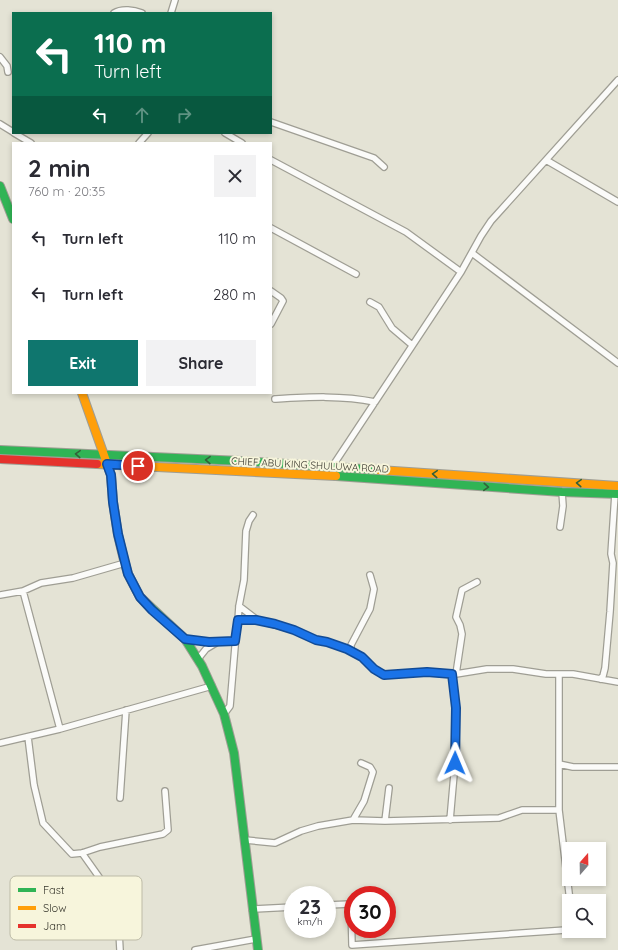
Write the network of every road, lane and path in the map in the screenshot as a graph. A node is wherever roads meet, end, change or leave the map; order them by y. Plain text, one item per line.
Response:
1 (175, 0) edge
2 (117, 12) edge
3 (136, 12) edge
4 (171, 12) edge
5 (0, 57) edge
6 (8, 72) dead end
7 (618, 80) edge
8 (272, 122) edge
9 (0, 124) edge
10 (12, 132) edge
11 (16, 134) edge
12 (147, 134) edge
13 (227, 134) edge
14 (29, 142) edge
15 (141, 142) edge
16 (240, 142) edge
17 (546, 160) junction
18 (272, 163) edge
19 (384, 167) dead end
20 (0, 186) edge
21 (618, 202) edge
22 (12, 216) edge
23 (272, 229) edge
24 (472, 253) junction
25 (461, 272) junction
26 (356, 274) dead end
27 (272, 292) edge
28 (370, 302) dead end
29 (272, 322) edge
30 (412, 345) junction
31 (618, 363) edge
32 (82, 394) edge
33 (275, 399) dead end
34 (375, 402) junction
35 (0, 450) edge
36 (104, 455) junction
37 (0, 459) edge
38 (107, 464) junction
39 (332, 467) junction
40 (454, 475) junction
41 (452, 484) junction
42 (617, 491) edge
43 (562, 492) junction
44 (253, 515) dead end
45 (560, 527) dead end
46 (611, 554) junction
47 (618, 554) edge
48 (125, 563) junction
49 (370, 575) dead end
50 (477, 582) dead end
51 (23, 591) junction
52 (0, 595) edge
53 (239, 606) junction
54 (238, 620) junction
55 (256, 620) junction
56 (185, 639) junction
57 (235, 641) junction
58 (217, 642) junction
59 (351, 648) junction
60 (198, 659) junction
61 (454, 674) junction
62 (559, 674) junction
63 (600, 679) junction
64 (618, 682) edge
65 (212, 686) junction
66 (126, 710) junction
67 (224, 714) junction
68 (60, 729) junction
69 (28, 737) junction
70 (0, 743) edge
71 (361, 763) dead end
72 (559, 764) junction
73 (618, 767) edge
74 (389, 788) dead end
75 (165, 791) dead end
76 (120, 798) dead end
77 (559, 810) junction
78 (353, 820) junction
79 (450, 820) junction
80 (385, 821) junction
81 (245, 840) junction
82 (82, 853) junction
83 (98, 876) edge
84 (569, 894) edge
85 (336, 905) edge
86 (284, 907) edge
87 (252, 909) junction
88 (562, 930) edge
89 (256, 938) junction
90 (119, 940) edge
91 (120, 950) edge
92 (195, 950) edge
93 (258, 950) edge

1 - 4 street
2 - 3 street
5 - 6 street
7 - 17 street
8 - 19 street
9 - 10 street
11 - 14 street
12 - 15 street
13 - 16 street
17 - 21 street
17 - 24 street
18 - 25 street
20 - 22 street
23 - 26 street
24 - 25 street
24 - 31 street
25 - 30 street
27 - 29 street
28 - 30 street
30 - 34 street
32 - 36 street
33 - 34 street
34 - 39 street
36 -> 35 street
36 - 38 street
39 -> 36 street
37 - 38 street, CHIEF ABU KING SHULUWA ROAD
38 - 41 street, CHIEF ABU KING SHULUWA ROAD
38 - 48 street
40 -> 39 street
40 - 41 street
42 -> 40 street
41 -> 43 street, CHIEF ABU KING SHULUWA ROAD
42 - 43 street, CHIEF ABU KING SHULUWA ROAD
42 - 46 street
43 - 45 street
44 - 53 street
46 - 47 street
46 - 63 street
48 - 51 street
48 - 56 street
49 - 59 street
50 - 61 street
51 - 52 street
51 - 68 street
53 - 54 street
53 - 55 street
54 - 55 street
54 - 57 street
55 - 59 street
56 - 58 street
56 - 60 street
57 - 58 street
57 - 67 street
58 - 60 street
59 - 61 street
60 - 65 street
61 - 62 street
61 - 79 street
62 - 63 street
62 - 72 street
63 - 64 street
65 - 66 street
65 - 67 street
66 - 68 street
66 - 76 street
67 - 81 street
68 - 69 street
69 - 70 street
69 - 82 street
71 - 78 street
72 - 73 street
72 - 77 street
74 - 80 street
75 - 82 street
77 - 79 street
77 - 84 street
78 - 80 street
78 - 81 street
79 - 80 street
81 - 87 street
82 - 83 street
85 - 88 street
86 - 87 street
87 - 89 street
89 - 92 street
89 - 93 street
90 - 91 street

